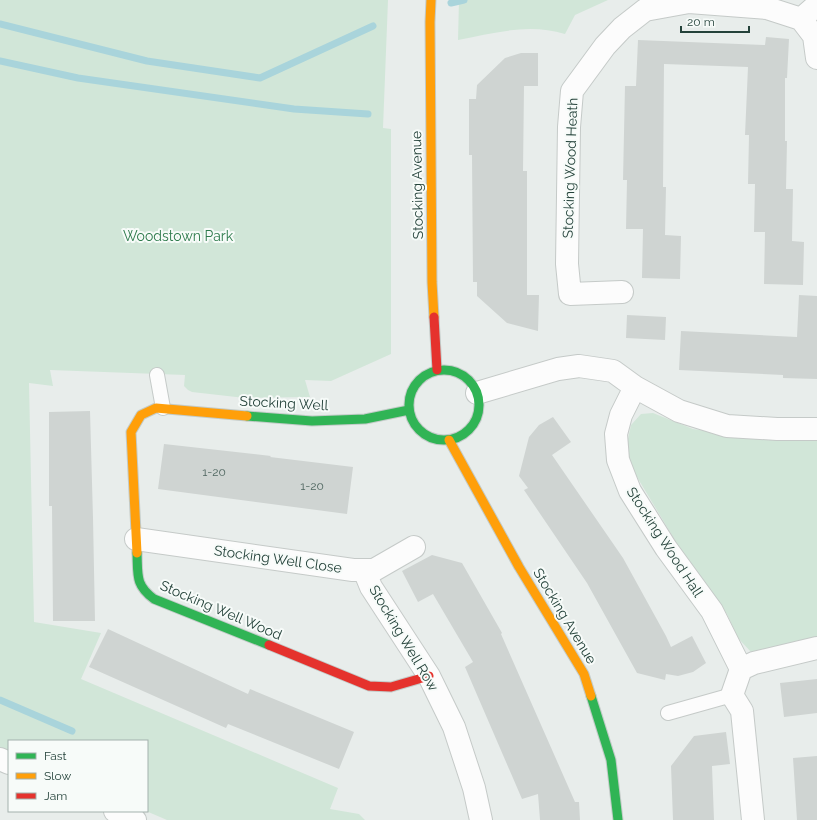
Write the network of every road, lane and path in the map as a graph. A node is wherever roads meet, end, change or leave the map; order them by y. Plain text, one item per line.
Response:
1 (431, 0) edge
2 (817, 5) edge
3 (801, 19) junction
4 (817, 58) edge
5 (622, 292) dead end
6 (437, 370) junction
7 (157, 375) dead end
8 (635, 387) junction
9 (477, 393) junction
10 (159, 408) junction
11 (408, 410) junction
12 (817, 429) edge
13 (449, 440) junction
14 (136, 539) junction
15 (414, 547) dead end
16 (364, 570) junction
17 (817, 648) edge
18 (741, 669) junction
19 (429, 676) junction
20 (732, 695) junction
21 (668, 713) dead end
22 (117, 812) edge
23 (135, 820) edge
24 (481, 820) edge
25 (618, 820) edge
26 (753, 820) edge

1 - 6 street, Stocking Avenue
2 - 3 street
3 - 4 street
3 - 5 street, Stocking Wood Heath
6 - 9 street
6 - 11 street
7 - 10 lane
8 - 9 street
8 - 12 street
8 - 18 street, Stocking Wood Hall
9 - 13 street
10 - 11 street, Stocking Well
10 - 14 street, Stocking Well Wood
11 - 13 street
13 - 25 street, Stocking Avenue
14 - 16 street, Stocking Well Close
14 - 19 street, Stocking Well Wood
15 - 16 street, Stocking Well Close
16 - 19 street, Stocking Well Row
17 - 18 street
18 - 20 street
19 - 24 street, Stocking Well Row
20 - 21 lane
20 - 26 street
22 - 23 street

